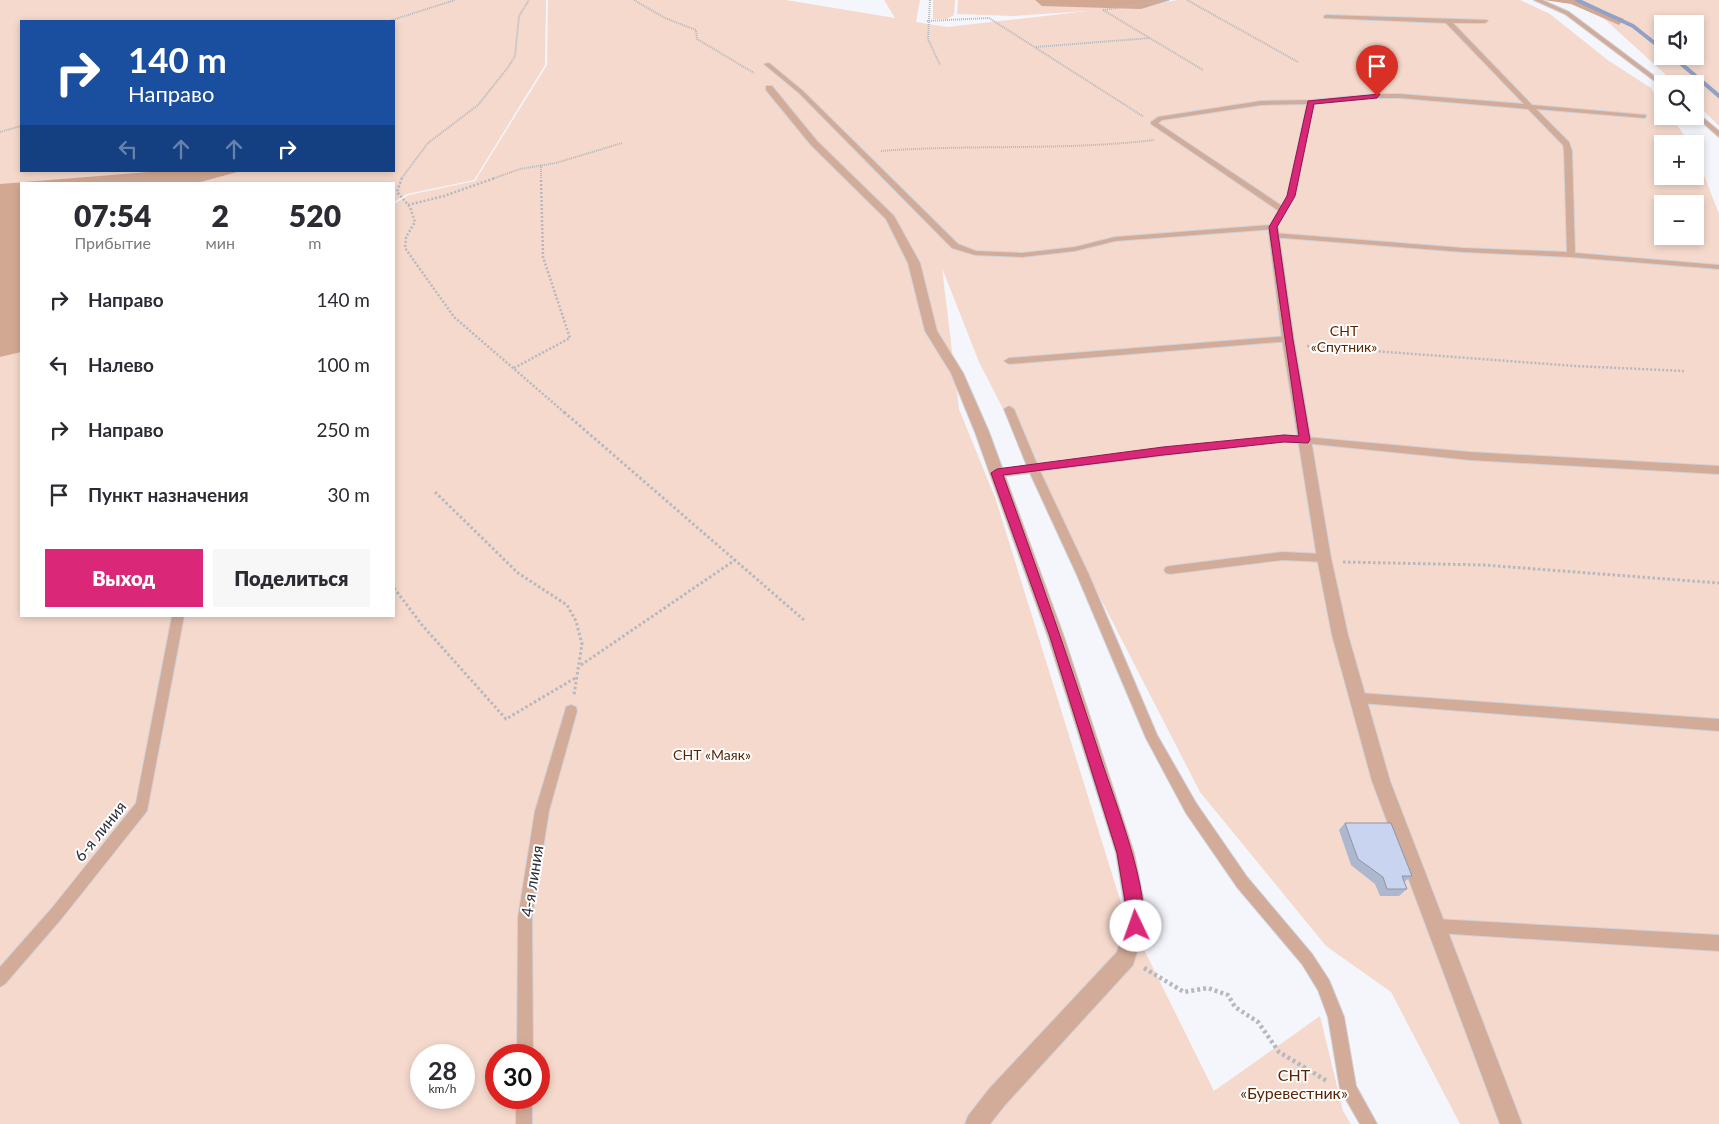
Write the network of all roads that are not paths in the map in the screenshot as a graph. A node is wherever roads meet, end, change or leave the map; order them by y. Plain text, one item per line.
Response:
1 (1537, 0) edge
2 (1326, 17) dead end
3 (1448, 20) junction
4 (1485, 21) dead end
5 (767, 64) dead end
6 (1654, 78) edge
7 (768, 88) road end
8 (1311, 102) junction
9 (1532, 107) junction
10 (1644, 116) dead end
11 (1704, 121) edge
12 (1719, 135) edge
13 (1283, 210) junction
14 (1274, 231) junction
15 (1570, 255) junction
16 (1719, 266) edge
17 (1289, 342) junction
18 (1009, 361) dead end
19 (1009, 409) dead end
20 (1304, 440) junction
21 (1033, 467) junction
22 (1719, 470) edge
23 (997, 473) junction
24 (1324, 560) junction
25 (1170, 570) dead end
26 (178, 617) edge
27 (1360, 698) junction
28 (571, 711) road end
29 (1719, 725) edge
30 (1436, 926) junction
31 (1719, 943) edge
32 (0, 979) edge
33 (524, 1044) edge
34 (524, 1109) edge
35 (524, 1124) edge
36 (976, 1124) edge
37 (1369, 1124) edge
38 (1511, 1124) edge

1 - 6 lane
2 - 3 lane
3 - 4 lane
3 - 9 lane
5 - 14 lane
7 - 23 street
8 - 9 lane
8 - 13 lane
8 - 13 lane
9 - 10 lane
9 - 15 lane
11 - 12 lane
13 - 14 lane
14 - 15 lane
14 - 17 street
15 - 16 lane
17 - 18 lane
17 - 20 street
19 - 21 lane
20 - 21 lane
20 - 22 lane
20 - 24 street
21 - 23 lane
21 - 37 lane
23 - 36 street
24 - 25 lane
24 - 27 street
26 - 32 lane, 6-я линия
27 - 29 lane
27 - 30 street
28 - 33 lane, 4-я линия
30 - 31 lane
30 - 38 street
34 - 35 lane

